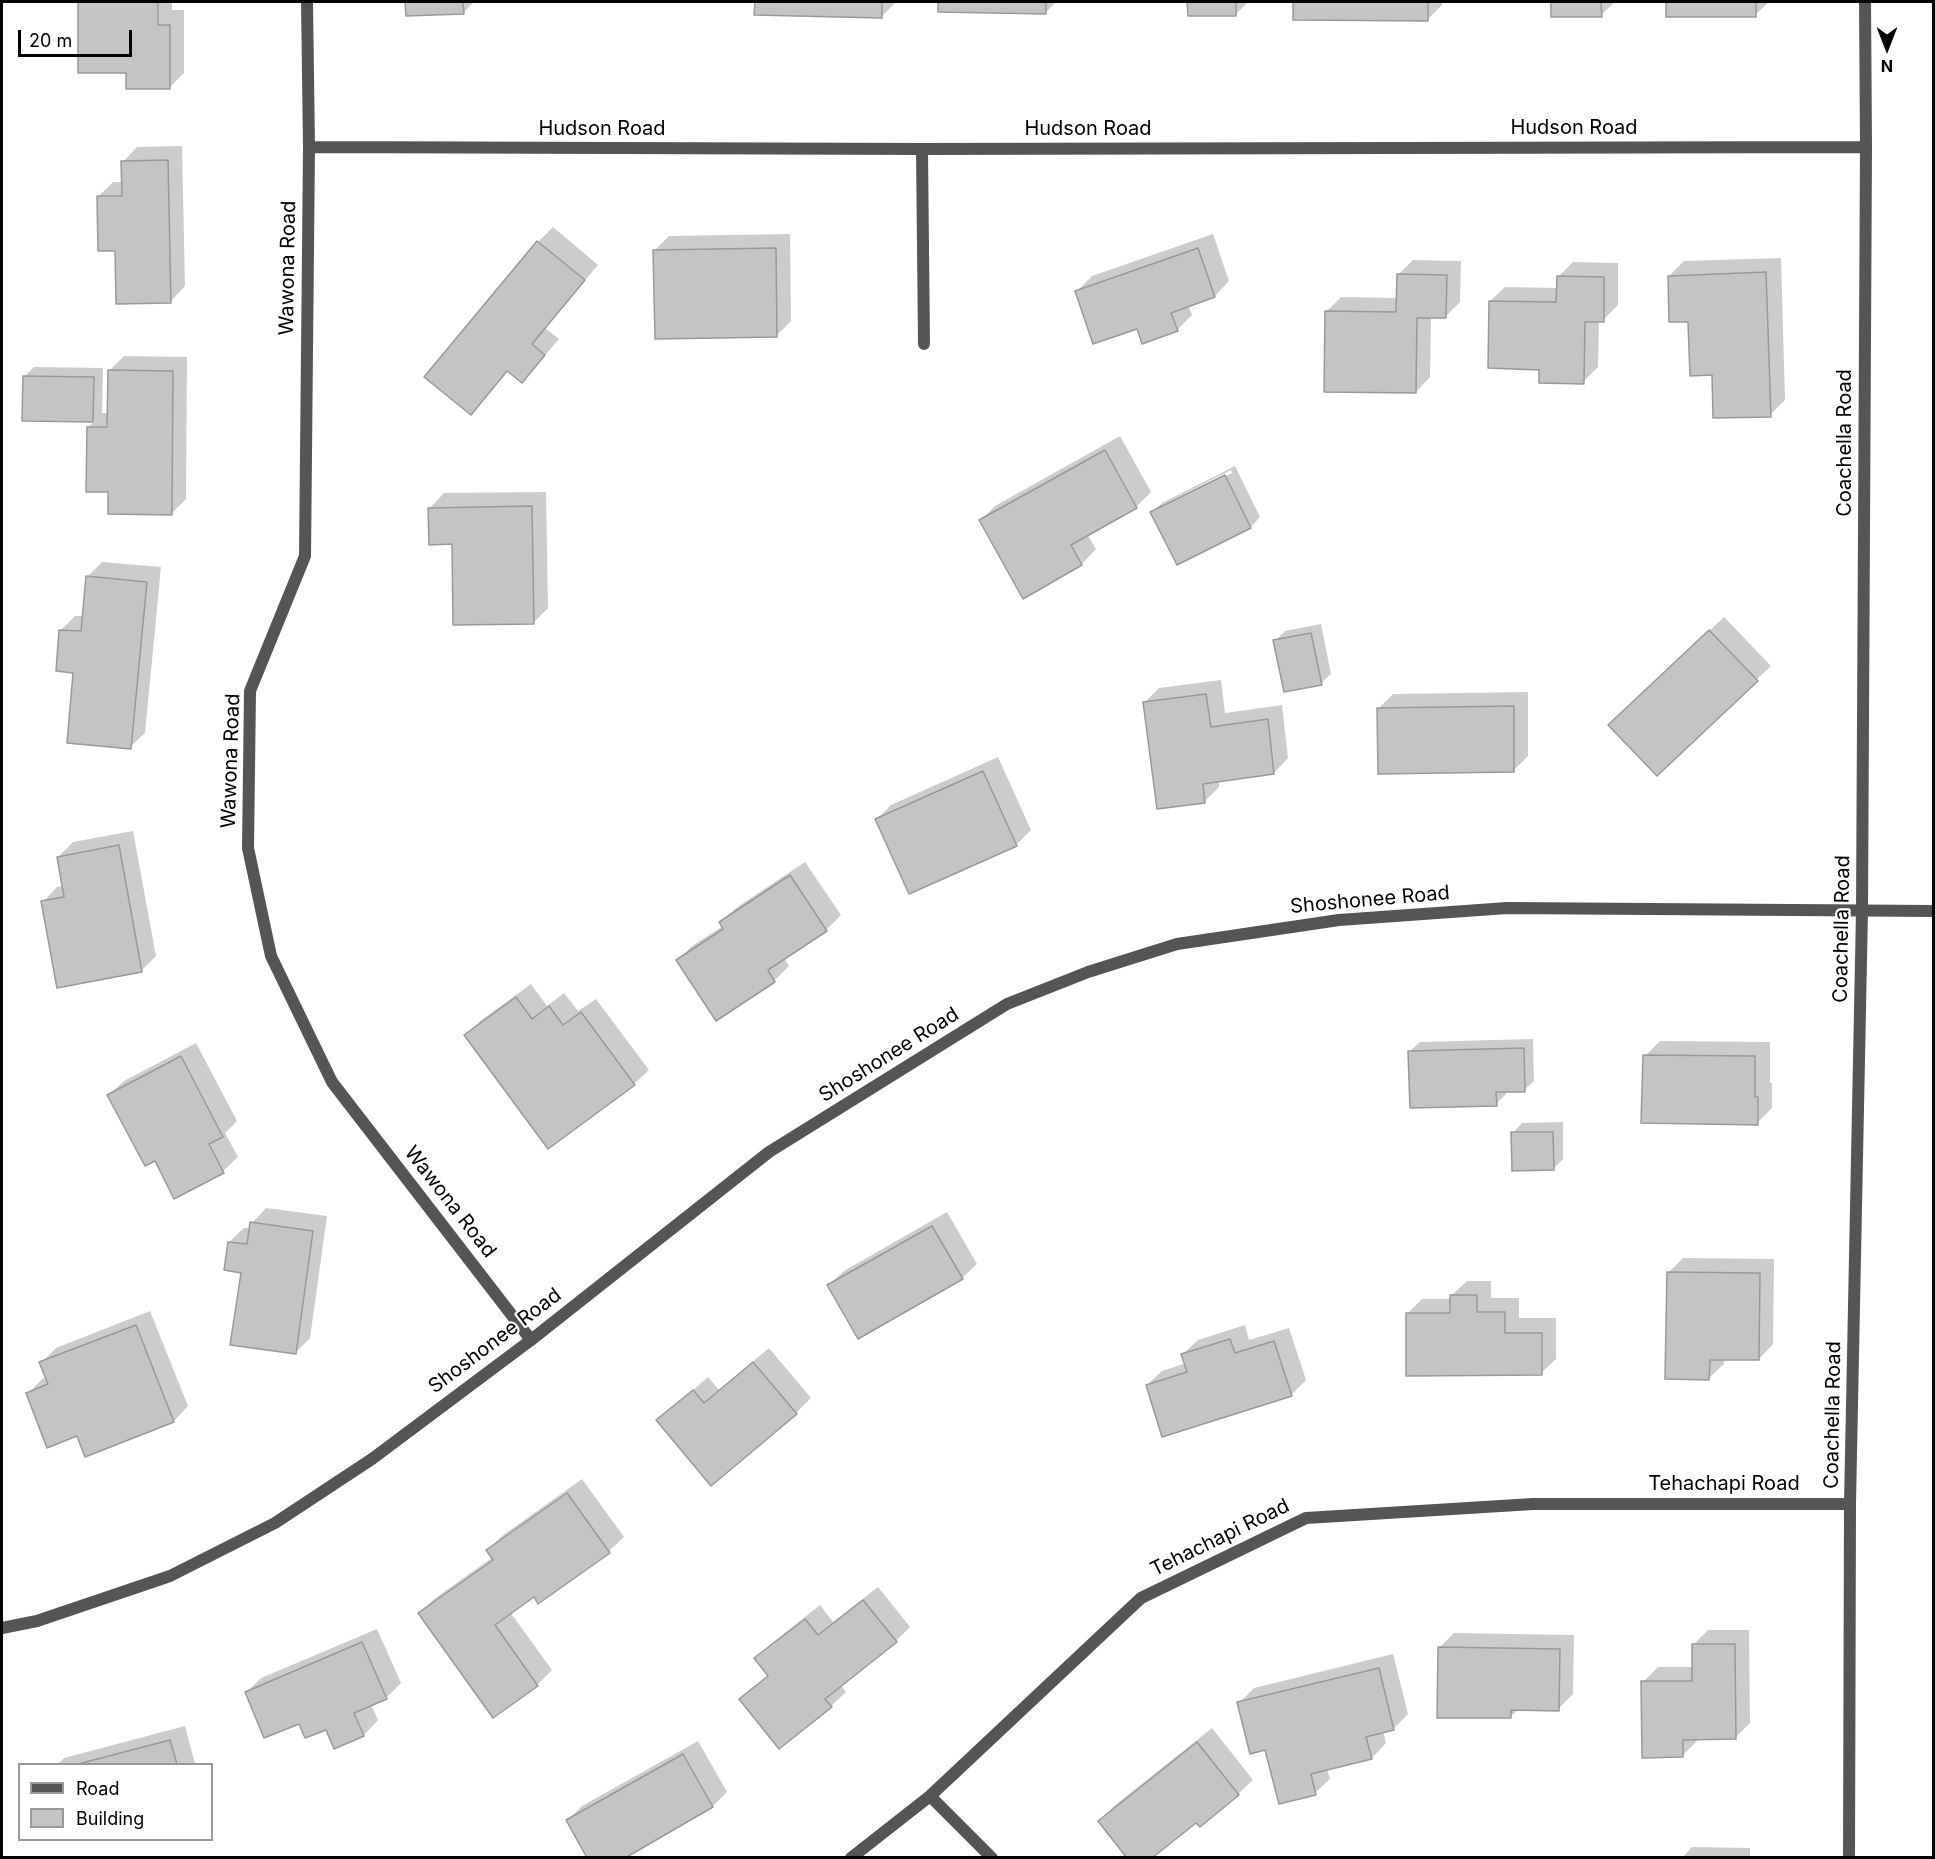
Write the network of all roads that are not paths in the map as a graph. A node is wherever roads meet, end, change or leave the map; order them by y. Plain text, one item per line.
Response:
1 (307, 2) edge
2 (1865, 2) edge
3 (309, 147) junction
4 (1866, 147) junction
5 (922, 149) junction
6 (924, 344) dead end
7 (1862, 911) junction
8 (1934, 911) edge
9 (531, 1340) junction
10 (1850, 1504) junction
11 (2, 1628) edge
12 (930, 1796) junction
13 (851, 1857) edge
14 (992, 1857) edge
15 (1849, 1857) edge

1 - 3 street, Wawona Road
2 - 4 street, Coachella Road
3 - 5 street, Hudson Road
3 - 9 street, Wawona Road
4 - 5 street, Hudson Road
4 - 7 street, Coachella Road
5 - 6 street
7 - 8 street, Shoshonee Road
7 - 9 street, Shoshonee Road
7 - 10 street, Coachella Road
9 - 11 street, Shoshonee Road
10 - 12 street, Tehachapi Road
10 - 15 street, Coachella Road
12 - 13 street, Tehachapi Road
12 - 14 street

